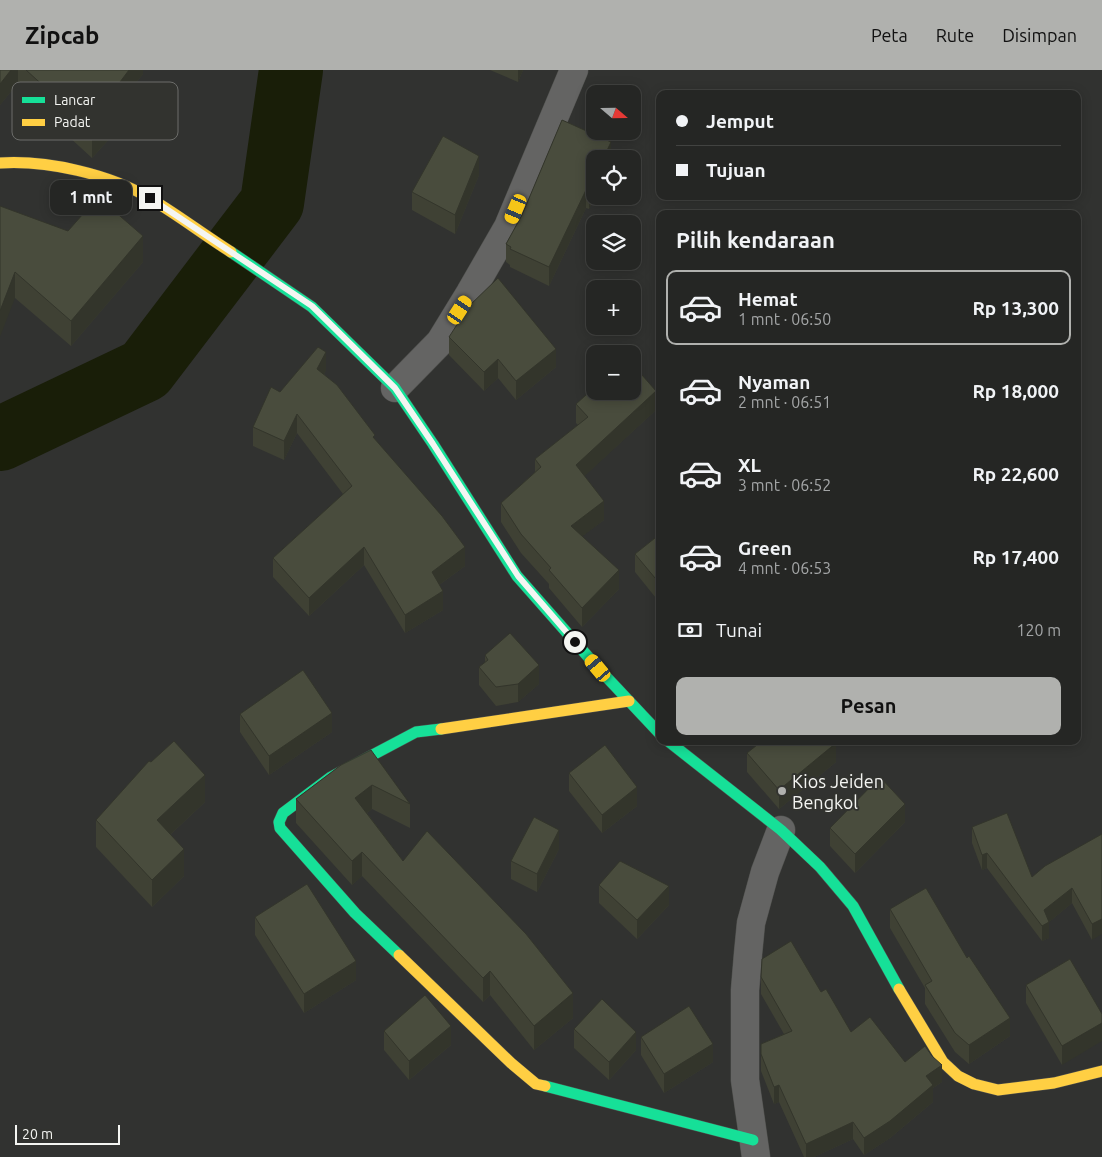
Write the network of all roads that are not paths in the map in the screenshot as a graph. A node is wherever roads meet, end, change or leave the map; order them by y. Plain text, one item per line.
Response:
1 (574, 70) edge
2 (5, 158) edge
3 (395, 388) junction
4 (629, 701) junction
5 (656, 730) edge
6 (673, 745) edge
7 (781, 830) junction
8 (1102, 1071) edge
9 (754, 1148) edge

1 - 3 street
2 - 3 main road
3 - 4 main road
4 - 5 main road
4 - 9 main road
6 - 7 main road
7 - 8 main road
7 - 9 street

